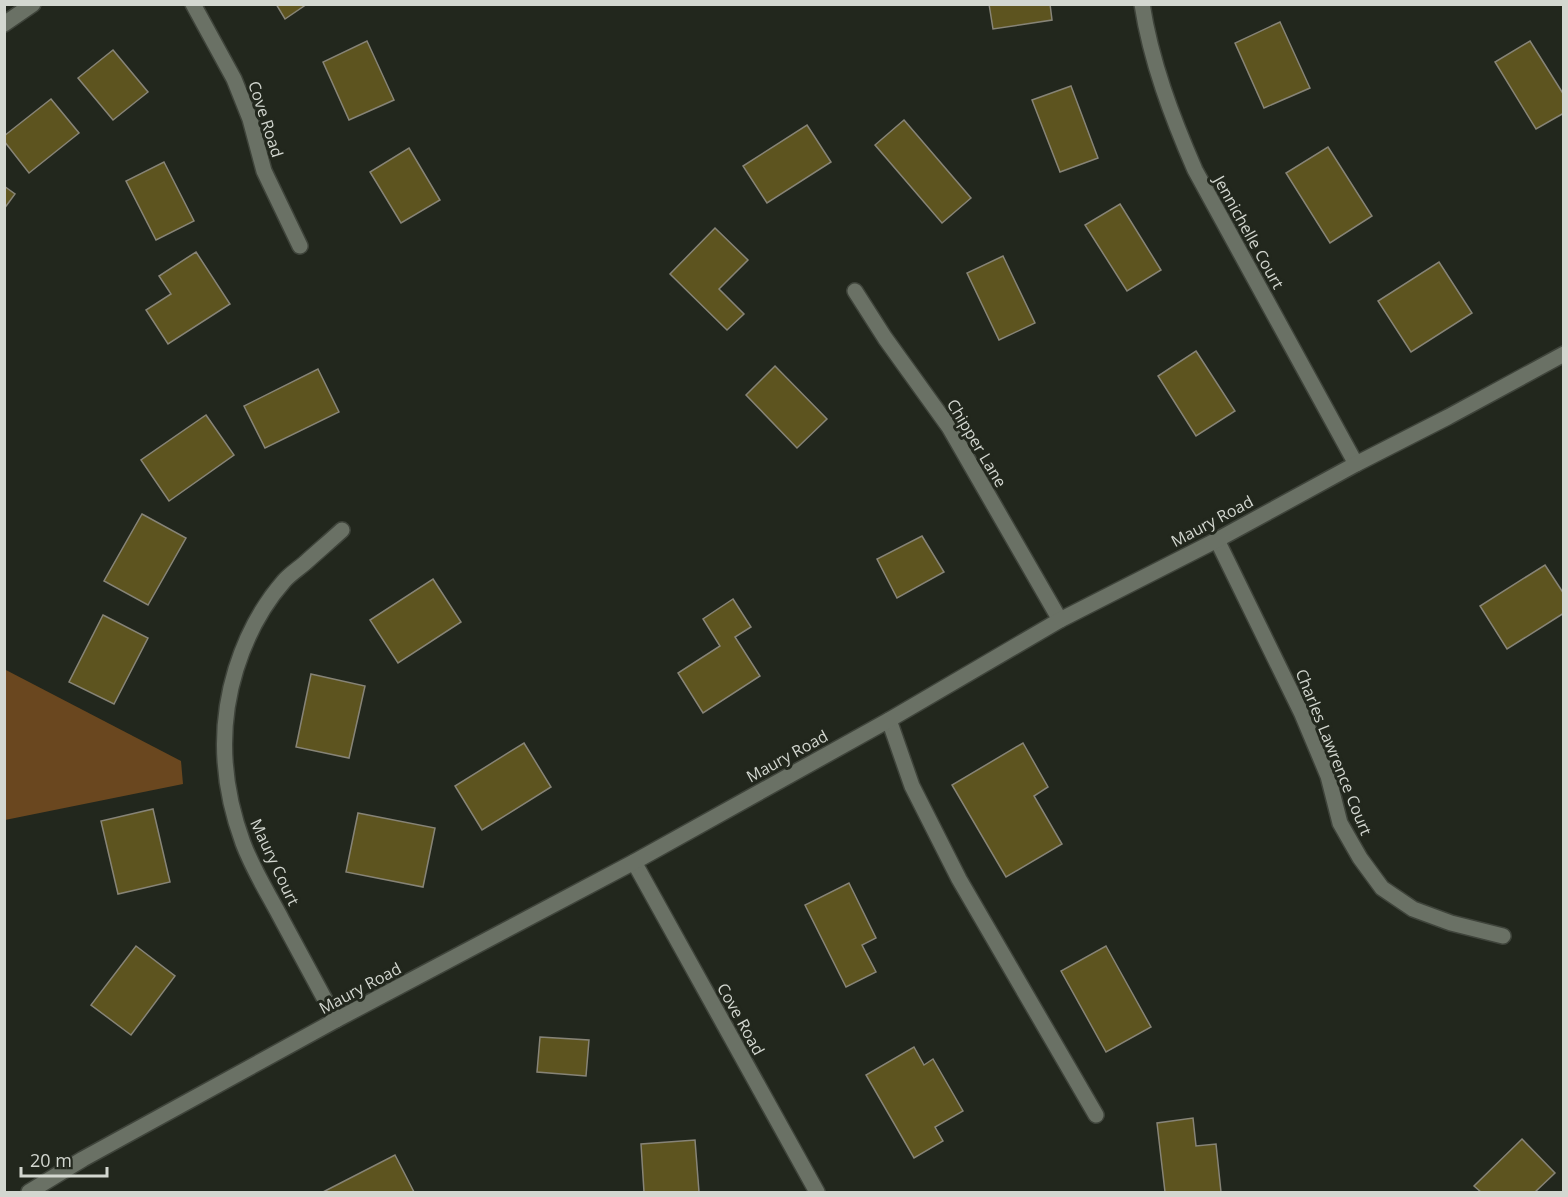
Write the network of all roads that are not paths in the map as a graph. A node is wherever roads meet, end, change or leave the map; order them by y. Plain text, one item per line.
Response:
1 (33, 4) edge
2 (193, 4) edge
3 (1142, 4) edge
4 (4, 24) edge
5 (300, 246) dead end
6 (855, 291) dead end
7 (1563, 354) edge
8 (1356, 464) junction
9 (342, 530) dead end
10 (1217, 540) junction
11 (1060, 620) junction
12 (889, 720) junction
13 (634, 862) junction
14 (1503, 936) dead end
15 (336, 1020) junction
16 (1096, 1115) dead end
17 (30, 1192) edge
18 (817, 1192) edge

1 - 4 street
2 - 5 street, Cove Road
3 - 8 street, Jennichelle Court
6 - 11 street, Chipper Lane
7 - 8 street, Maury Road
8 - 10 street, Maury Road
9 - 15 street, Maury Court
10 - 11 street, Maury Road
10 - 14 street, Charles Lawrence Court
11 - 12 street, Maury Road
12 - 13 street, Maury Road
12 - 16 street
13 - 15 street, Maury Road
13 - 18 street, Cove Road
15 - 17 street, Maury Road

